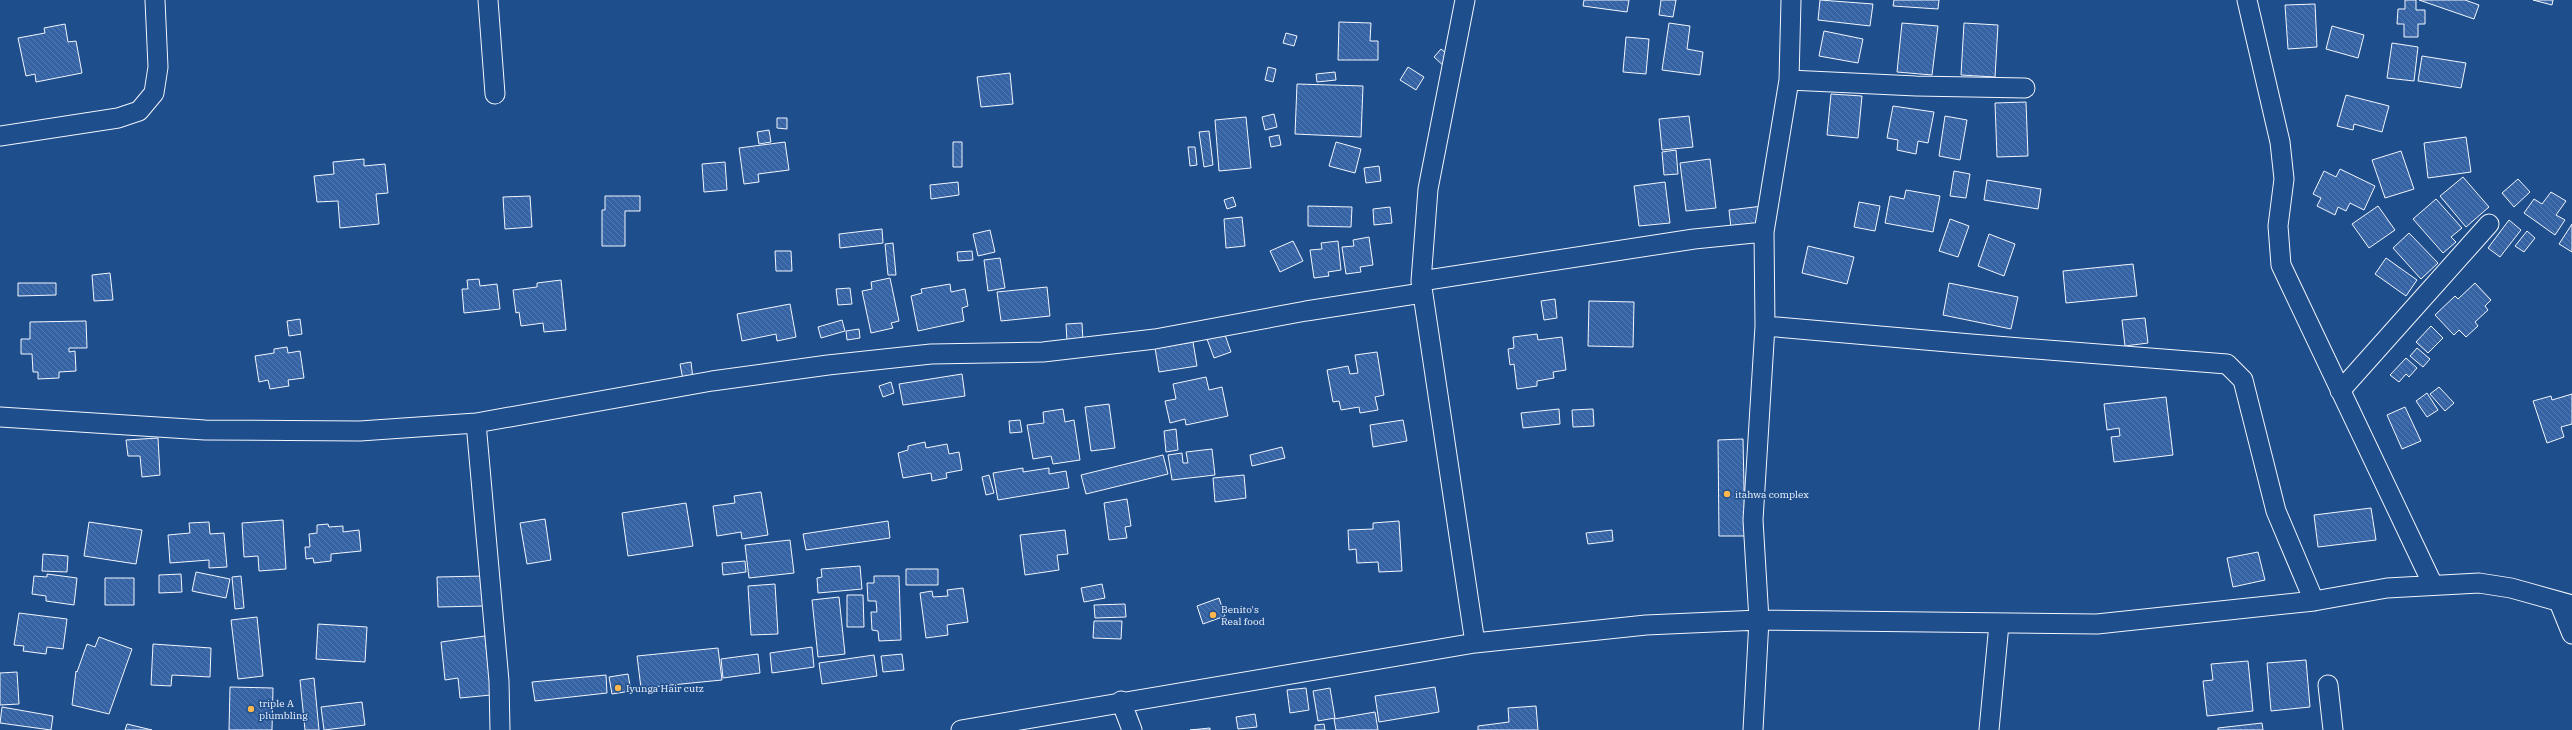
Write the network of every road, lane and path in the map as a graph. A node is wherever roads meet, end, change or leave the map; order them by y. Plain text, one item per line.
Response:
1 (155, 0) edge
2 (488, 0) edge
3 (1465, 0) edge
4 (1791, 0) edge
5 (2247, 0) edge
6 (1789, 80) junction
7 (2025, 88) dead end
8 (495, 94) dead end
9 (0, 136) edge
10 (2489, 224) dead end
11 (1764, 232) junction
12 (1421, 287) junction
13 (1765, 326) junction
14 (2340, 390) junction
15 (0, 417) edge
16 (476, 423) junction
17 (2433, 585) junction
18 (2314, 601) junction
19 (2565, 603) edge
20 (1758, 620) junction
21 (1999, 624) junction
22 (2572, 634) edge
23 (1475, 643) junction
24 (2328, 685) dead end
25 (1121, 701) junction
26 (500, 730) edge
27 (961, 730) edge
28 (1132, 730) edge
29 (1753, 730) edge
30 (1989, 730) edge
31 (2332, 730) edge

1 - 9 street
2 - 8 street
3 - 12 street
4 - 6 street
5 - 14 street
6 - 7 street
6 - 11 street
10 - 14 street
11 - 12 street
11 - 13 street
12 - 16 street
12 - 23 street
13 - 18 street
13 - 20 street
14 - 17 street
15 - 16 street
16 - 26 street
17 - 18 street
17 - 19 street
18 - 21 street
19 - 22 street
20 - 21 street
20 - 23 street
20 - 29 street
21 - 30 street
23 - 25 street
24 - 31 street
25 - 27 street
25 - 28 street

